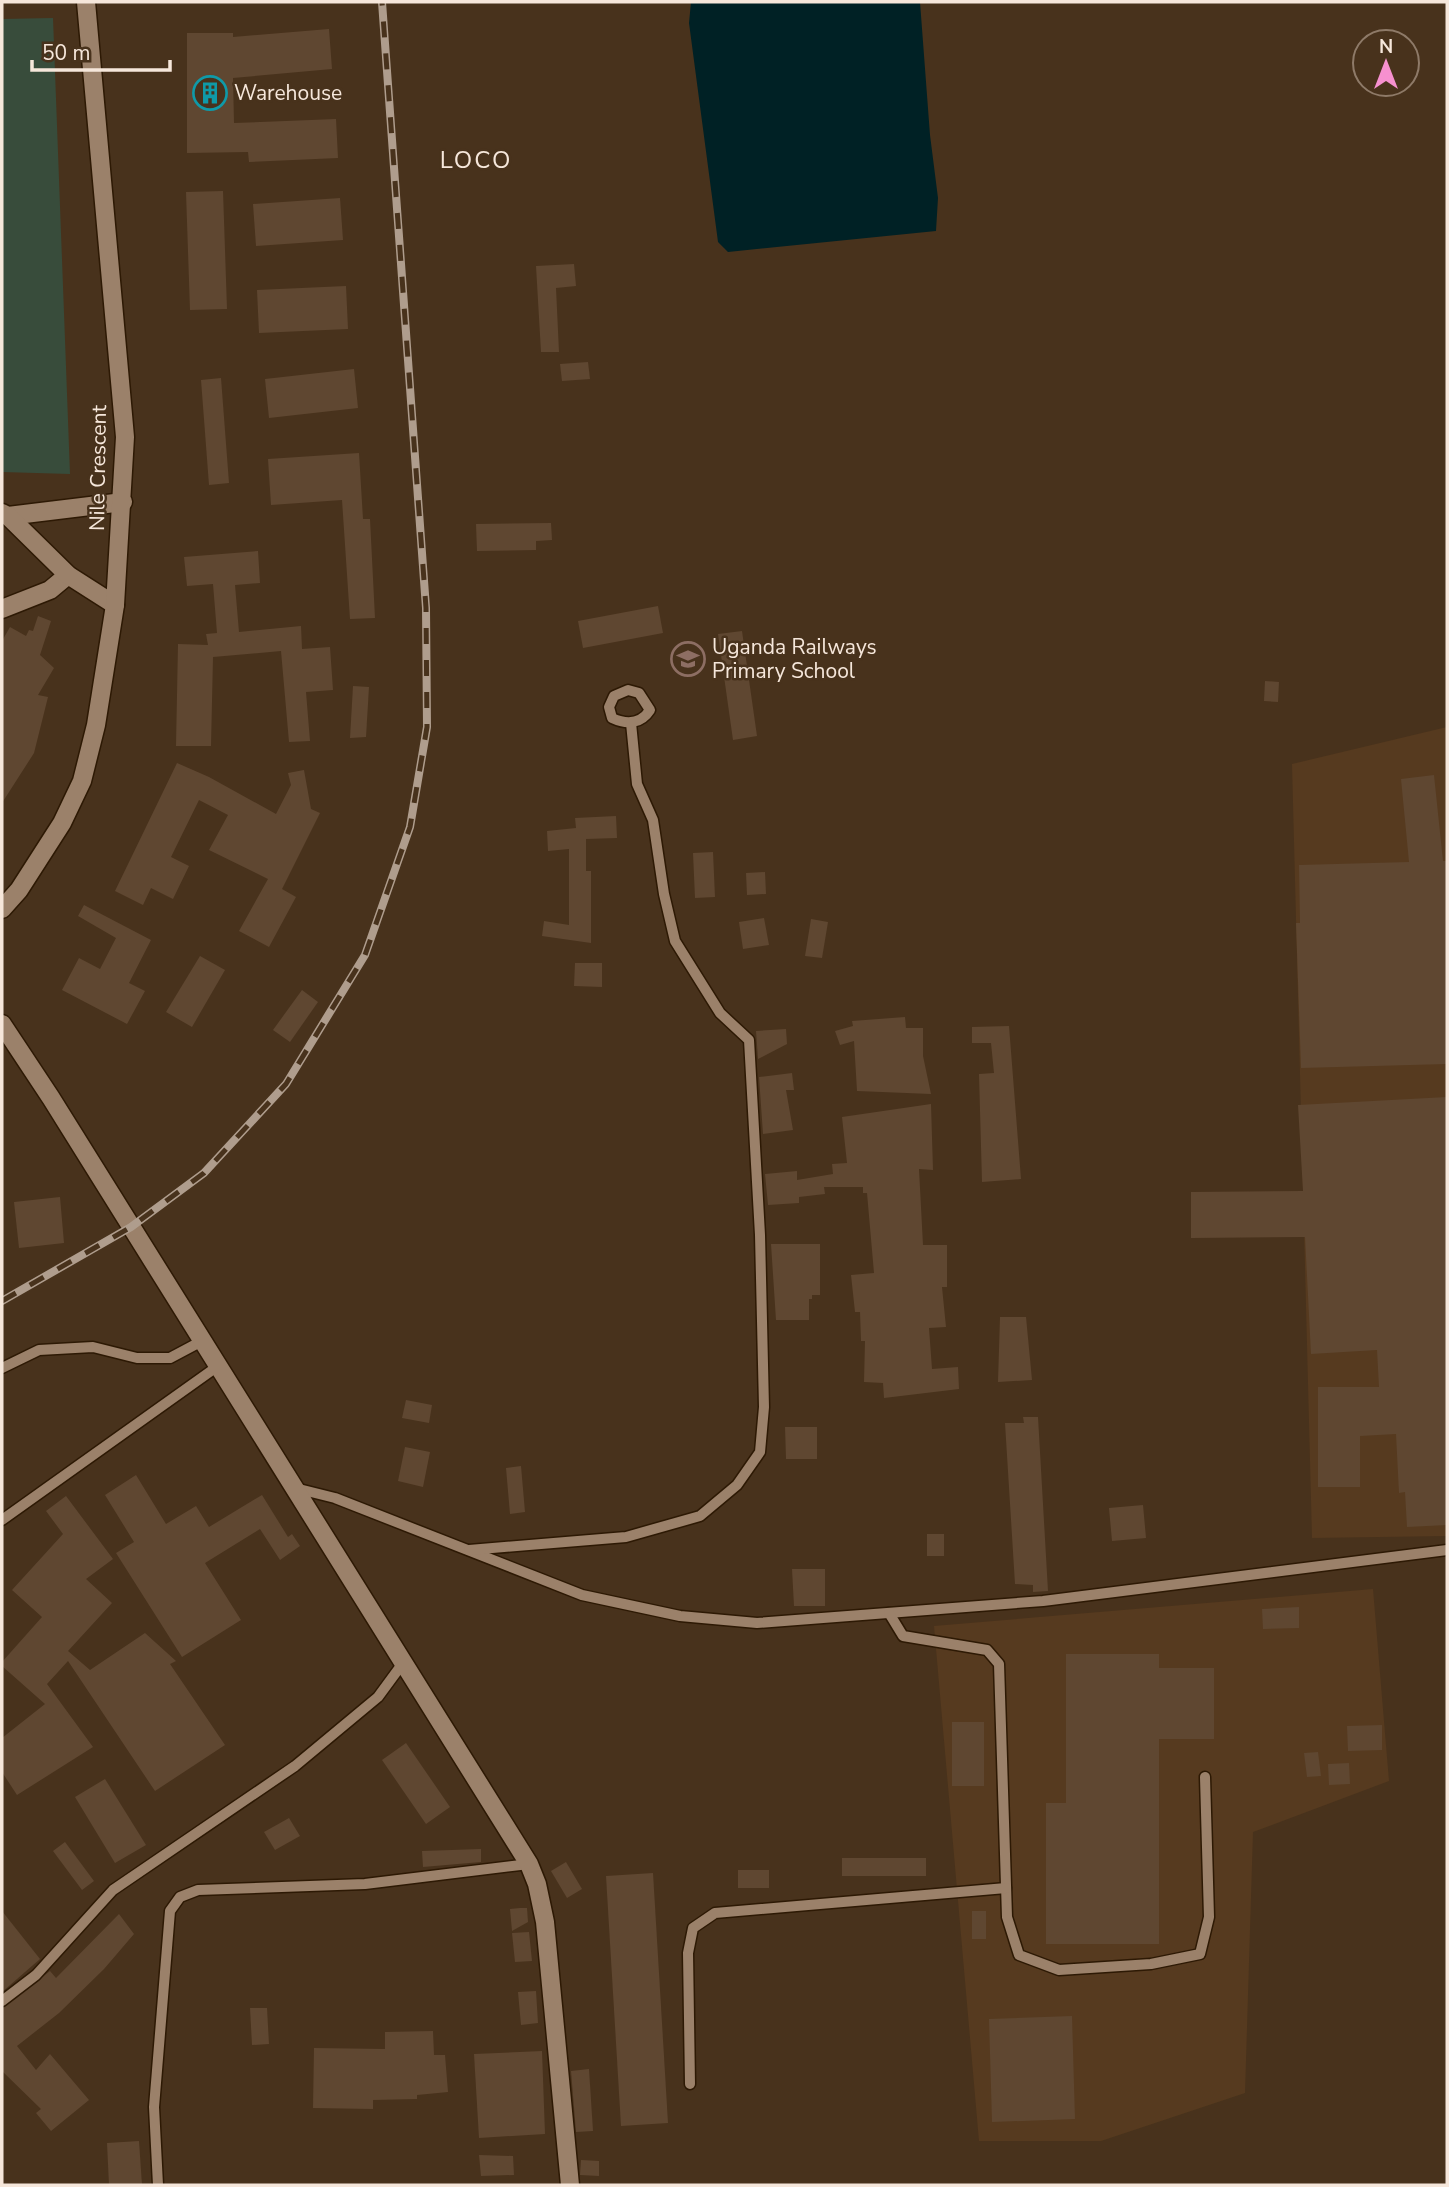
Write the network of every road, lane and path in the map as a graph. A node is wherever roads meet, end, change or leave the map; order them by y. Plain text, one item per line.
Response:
1 (86, 2) edge
2 (123, 502) junction
3 (5, 515) edge
4 (68, 575) junction
5 (115, 604) junction
6 (2, 609) edge
7 (631, 723) dead end
8 (2, 909) edge
9 (2, 1024) edge
10 (202, 1341) junction
11 (218, 1366) junction
12 (2, 1368) edge
13 (293, 1487) junction
14 (2, 1520) edge
15 (1447, 1550) edge
16 (465, 1551) junction
17 (889, 1613) junction
18 (403, 1663) junction
19 (1205, 1777) dead end
20 (528, 1864) junction
21 (1006, 1888) junction
22 (2, 2001) edge
23 (690, 2084) dead end
24 (158, 2185) edge
25 (570, 2185) edge

1 - 2 street, Nile Crescent
2 - 3 street
2 - 5 street, Nile Crescent
3 - 4 street
4 - 5 street
4 - 6 street
5 - 8 street, Nile Crescent
7 - 16 lane
9 - 10 street
10 - 11 street
10 - 12 lane
11 - 13 street
11 - 14 lane
13 - 16 lane
13 - 18 street
15 - 17 lane
16 - 17 lane
17 - 21 lane
18 - 20 street
18 - 22 lane
19 - 21 lane
20 - 24 lane
20 - 25 street
21 - 23 lane

